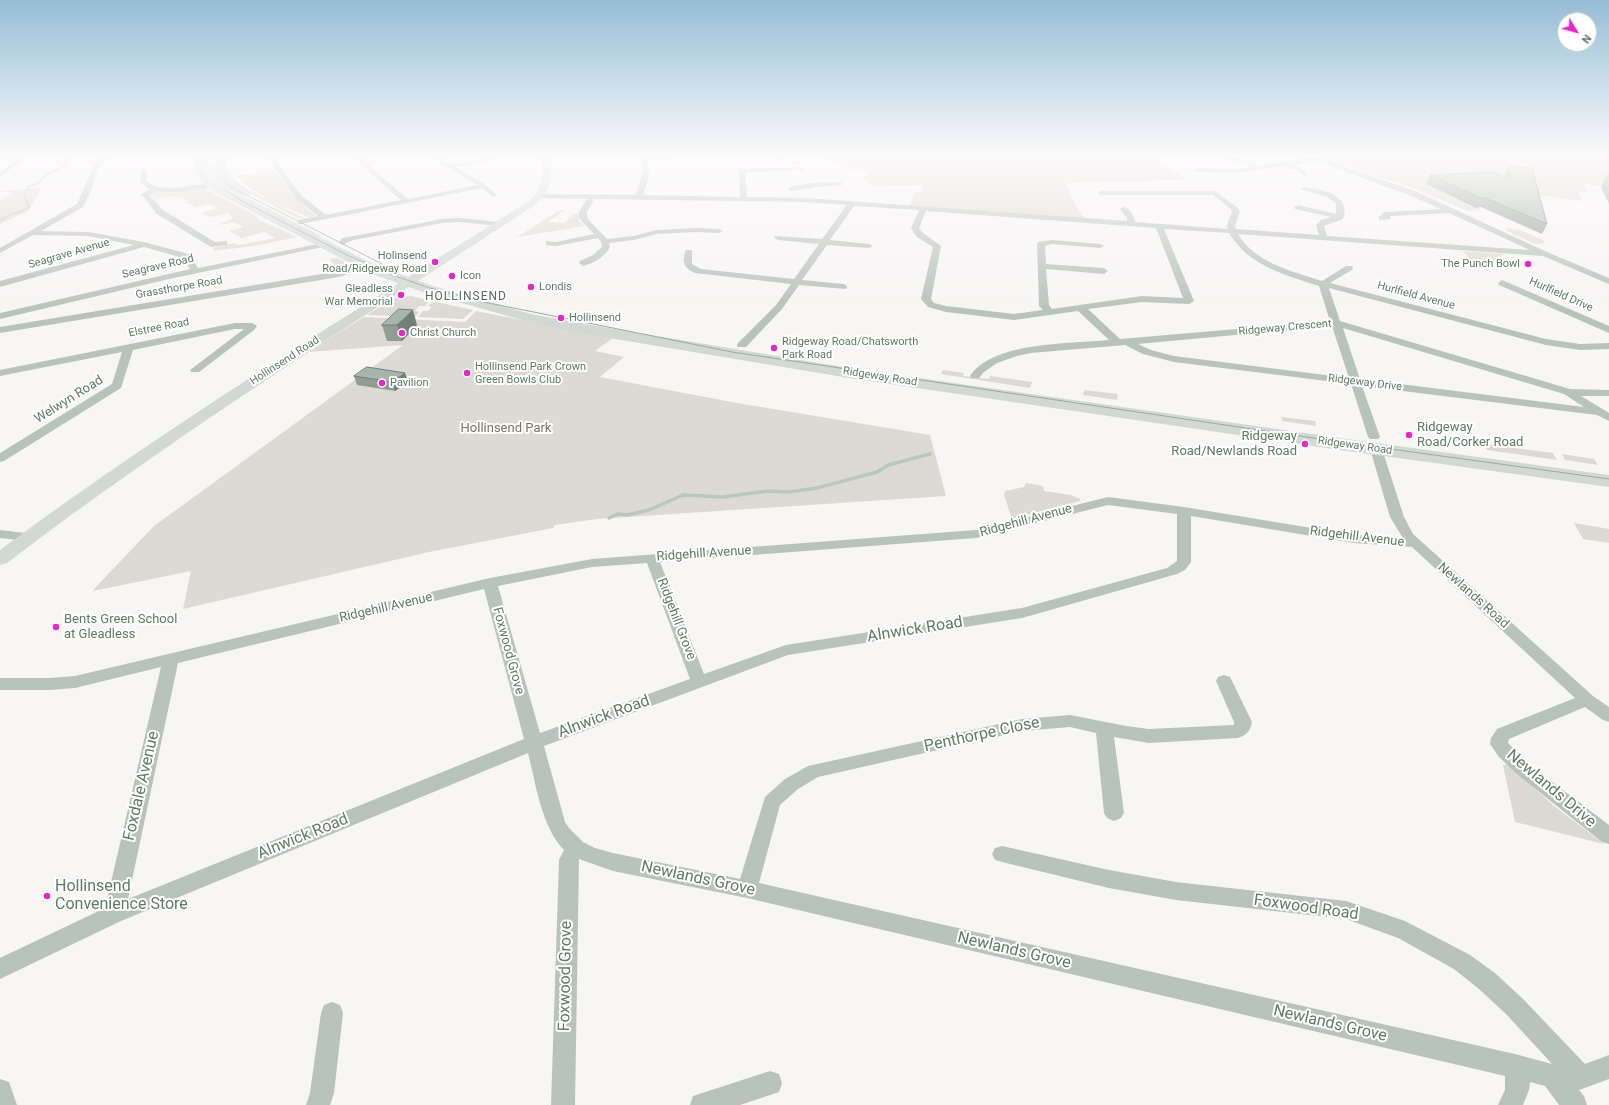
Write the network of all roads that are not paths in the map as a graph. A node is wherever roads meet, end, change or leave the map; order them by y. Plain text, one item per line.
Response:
1 (76, 208) edge
2 (156, 208) edge
3 (251, 208) edge
4 (272, 208) edge
5 (309, 208) edge
6 (373, 208) edge
7 (524, 208) edge
8 (585, 208) edge
9 (848, 208) edge
10 (902, 208) edge
11 (1124, 208) dead end
12 (1234, 208) edge
13 (1300, 208) edge
14 (1340, 208) edge
15 (1445, 208) edge
16 (923, 209) junction
17 (1451, 210) junction
18 (325, 217) junction
19 (1340, 217) junction
20 (1382, 218) dead end
21 (301, 222) junction
22 (499, 224) junction
23 (1131, 224) junction
24 (1159, 226) junction
25 (719, 231) dead end
26 (1232, 232) junction
27 (32, 233) junction
28 (603, 238) junction
29 (778, 238) dead end
30 (1324, 238) junction
31 (824, 242) junction
32 (224, 243) dead end
33 (343, 243) junction
34 (549, 243) dead end
35 (144, 244) junction
36 (323, 245) junction
37 (869, 246) dead end
38 (1100, 246) dead end
39 (0, 252) edge
40 (689, 252) dead end
41 (1544, 254) junction
42 (593, 259) junction
43 (358, 262) junction
44 (606, 262) dead end
45 (583, 263) dead end
46 (1043, 266) junction
47 (1349, 268) dead end
48 (195, 270) junction
49 (1104, 271) dead end
50 (412, 280) junction
51 (1609, 281) edge
52 (796, 282) junction
53 (1502, 283) dead end
54 (0, 284) edge
55 (1323, 284) junction
56 (843, 287) dead end
57 (1189, 301) junction
58 (1200, 301) dead end
59 (537, 305) dead end
60 (1081, 308) junction
61 (1050, 312) junction
62 (0, 316) edge
63 (591, 316) dead end
64 (1336, 323) junction
65 (0, 330) edge
66 (1609, 330) edge
67 (1121, 342) junction
68 (742, 345) junction
69 (1609, 346) edge
70 (129, 347) junction
71 (195, 370) dead end
72 (0, 373) edge
73 (987, 378) dead end
74 (1356, 381) junction
75 (1568, 392) junction
76 (1609, 394) edge
77 (1606, 414) edge
78 (1375, 443) junction
79 (0, 445) edge
80 (18, 447) junction
81 (0, 458) edge
82 (1609, 470) edge
83 (1609, 481) edge
84 (1184, 511) junction
85 (0, 534) edge
86 (28, 537) junction
87 (1415, 543) junction
88 (652, 558) junction
89 (0, 559) edge
90 (490, 583) junction
91 (171, 659) junction
92 (699, 681) junction
93 (1224, 681) dead end
94 (0, 684) edge
95 (1587, 700) junction
96 (1609, 716) edge
97 (1104, 728) junction
98 (533, 743) junction
99 (1114, 813) dead end
100 (1609, 836) edge
101 (575, 847) junction
102 (1002, 854) dead end
103 (747, 889) junction
104 (114, 914) junction
105 (0, 969) edge
106 (332, 1013) dead end
107 (1515, 1066) junction
108 (1609, 1067) edge
109 (1566, 1077) junction
110 (770, 1083) dead end
111 (0, 1091) edge
112 (5, 1105) edge
113 (318, 1105) edge
114 (563, 1105) edge
115 (702, 1105) edge
116 (1510, 1105) edge
117 (1575, 1105) edge

1 - 27 street
2 - 32 street
3 - 36 highway, Ridgeway Road
4 - 21 highway, Ridgeway Road
5 - 18 street
6 - 18 street
7 - 22 main road, Hollinsend Road
8 - 28 street
9 - 31 street
10 - 16 street
11 - 23 street
12 - 26 street
13 - 19 street
14 - 19 street
15 - 17 street
16 - 23 street
16 - 61 street
17 - 20 street
17 - 41 street
18 - 21 street
19 - 30 street
21 - 33 highway, Ridgeway Road
22 - 33 street
22 - 50 main road, Hollinsend Road
23 - 24 street
24 - 26 street
24 - 57 street
25 - 28 street
26 - 30 street
26 - 55 street, Hurlfield Avenue
27 - 35 street
27 - 39 street
28 - 34 street
28 - 42 street
29 - 31 street
30 - 41 street
31 - 37 street
31 - 52 street
33 - 50 highway, Ridgeway Road
35 - 48 street
35 - 54 street, Seagrave Avenue
36 - 43 highway, Ridgeway Road
36 - 48 street, Seagrave Road
38 - 46 street
40 - 52 street
41 - 51 street
42 - 44 street
42 - 45 street
43 - 50 highway, Ridgeway Road
43 - 65 street, Grassthorpe Road
46 - 49 street
46 - 61 street
47 - 55 street
48 - 62 street, Seagrave Road
50 - 59 highway, Ridgeway Road
50 - 78 highway, Ridgeway Road
50 - 86 main road, Hollinsend Road
52 - 56 street
52 - 68 street
53 - 66 street, Hurlfield Drive
55 - 64 street, Newlands Road
55 - 69 street, Hurlfield Avenue
57 - 58 street
57 - 60 street
60 - 61 street
60 - 67 street, Ridgeway Drive
63 - 68 highway, Ridgeway Road
64 - 67 street, Ridgeway Crescent
64 - 74 street, Newlands Road
64 - 75 street, Ridgeway Crescent
67 - 73 street, Ridgeway Crescent
67 - 74 street, Ridgeway Drive
68 - 78 highway, Ridgeway Road
70 - 71 street, Elstree Road
70 - 72 street, Elstree Road
70 - 80 street, Welwyn Road
74 - 77 street, Ridgeway Drive
74 - 78 street, Newlands Road
75 - 76 street
75 - 77 street, Ridgeway Crescent
78 - 82 highway, Ridgeway Road
78 - 83 highway, Ridgeway Road
78 - 87 street, Newlands Road
79 - 80 street
80 - 81 street, Welwyn Road
84 - 87 street, Ridgehill Avenue
84 - 88 street, Ridgehill Avenue
84 - 92 street, Alnwick Road
85 - 86 street
86 - 89 main road, Hollinsend Road
87 - 95 street, Newlands Road
88 - 90 street, Ridgehill Avenue
88 - 92 street, Ridgehill Grove
90 - 91 street, Ridgehill Avenue
90 - 98 street, Foxwood Grove
91 - 94 street, Ridgehill Avenue
91 - 104 street, Foxdale Avenue
92 - 98 street, Alnwick Road
93 - 97 street, Penthorpe Close
95 - 96 street, Newlands Road
95 - 100 street, Newlands Drive
97 - 99 street
97 - 103 street, Penthorpe Close
98 - 101 street, Newlands Grove
98 - 104 street, Alnwick Road
101 - 103 street, Newlands Grove
101 - 114 street, Foxwood Grove
102 - 109 street, Foxwood Road
103 - 107 street, Newlands Grove
104 - 105 street, Alnwick Road
106 - 113 street
107 - 109 street, Newlands Grove
107 - 116 street
108 - 109 street
109 - 117 street, Foxwood Road
110 - 115 street
111 - 112 street

